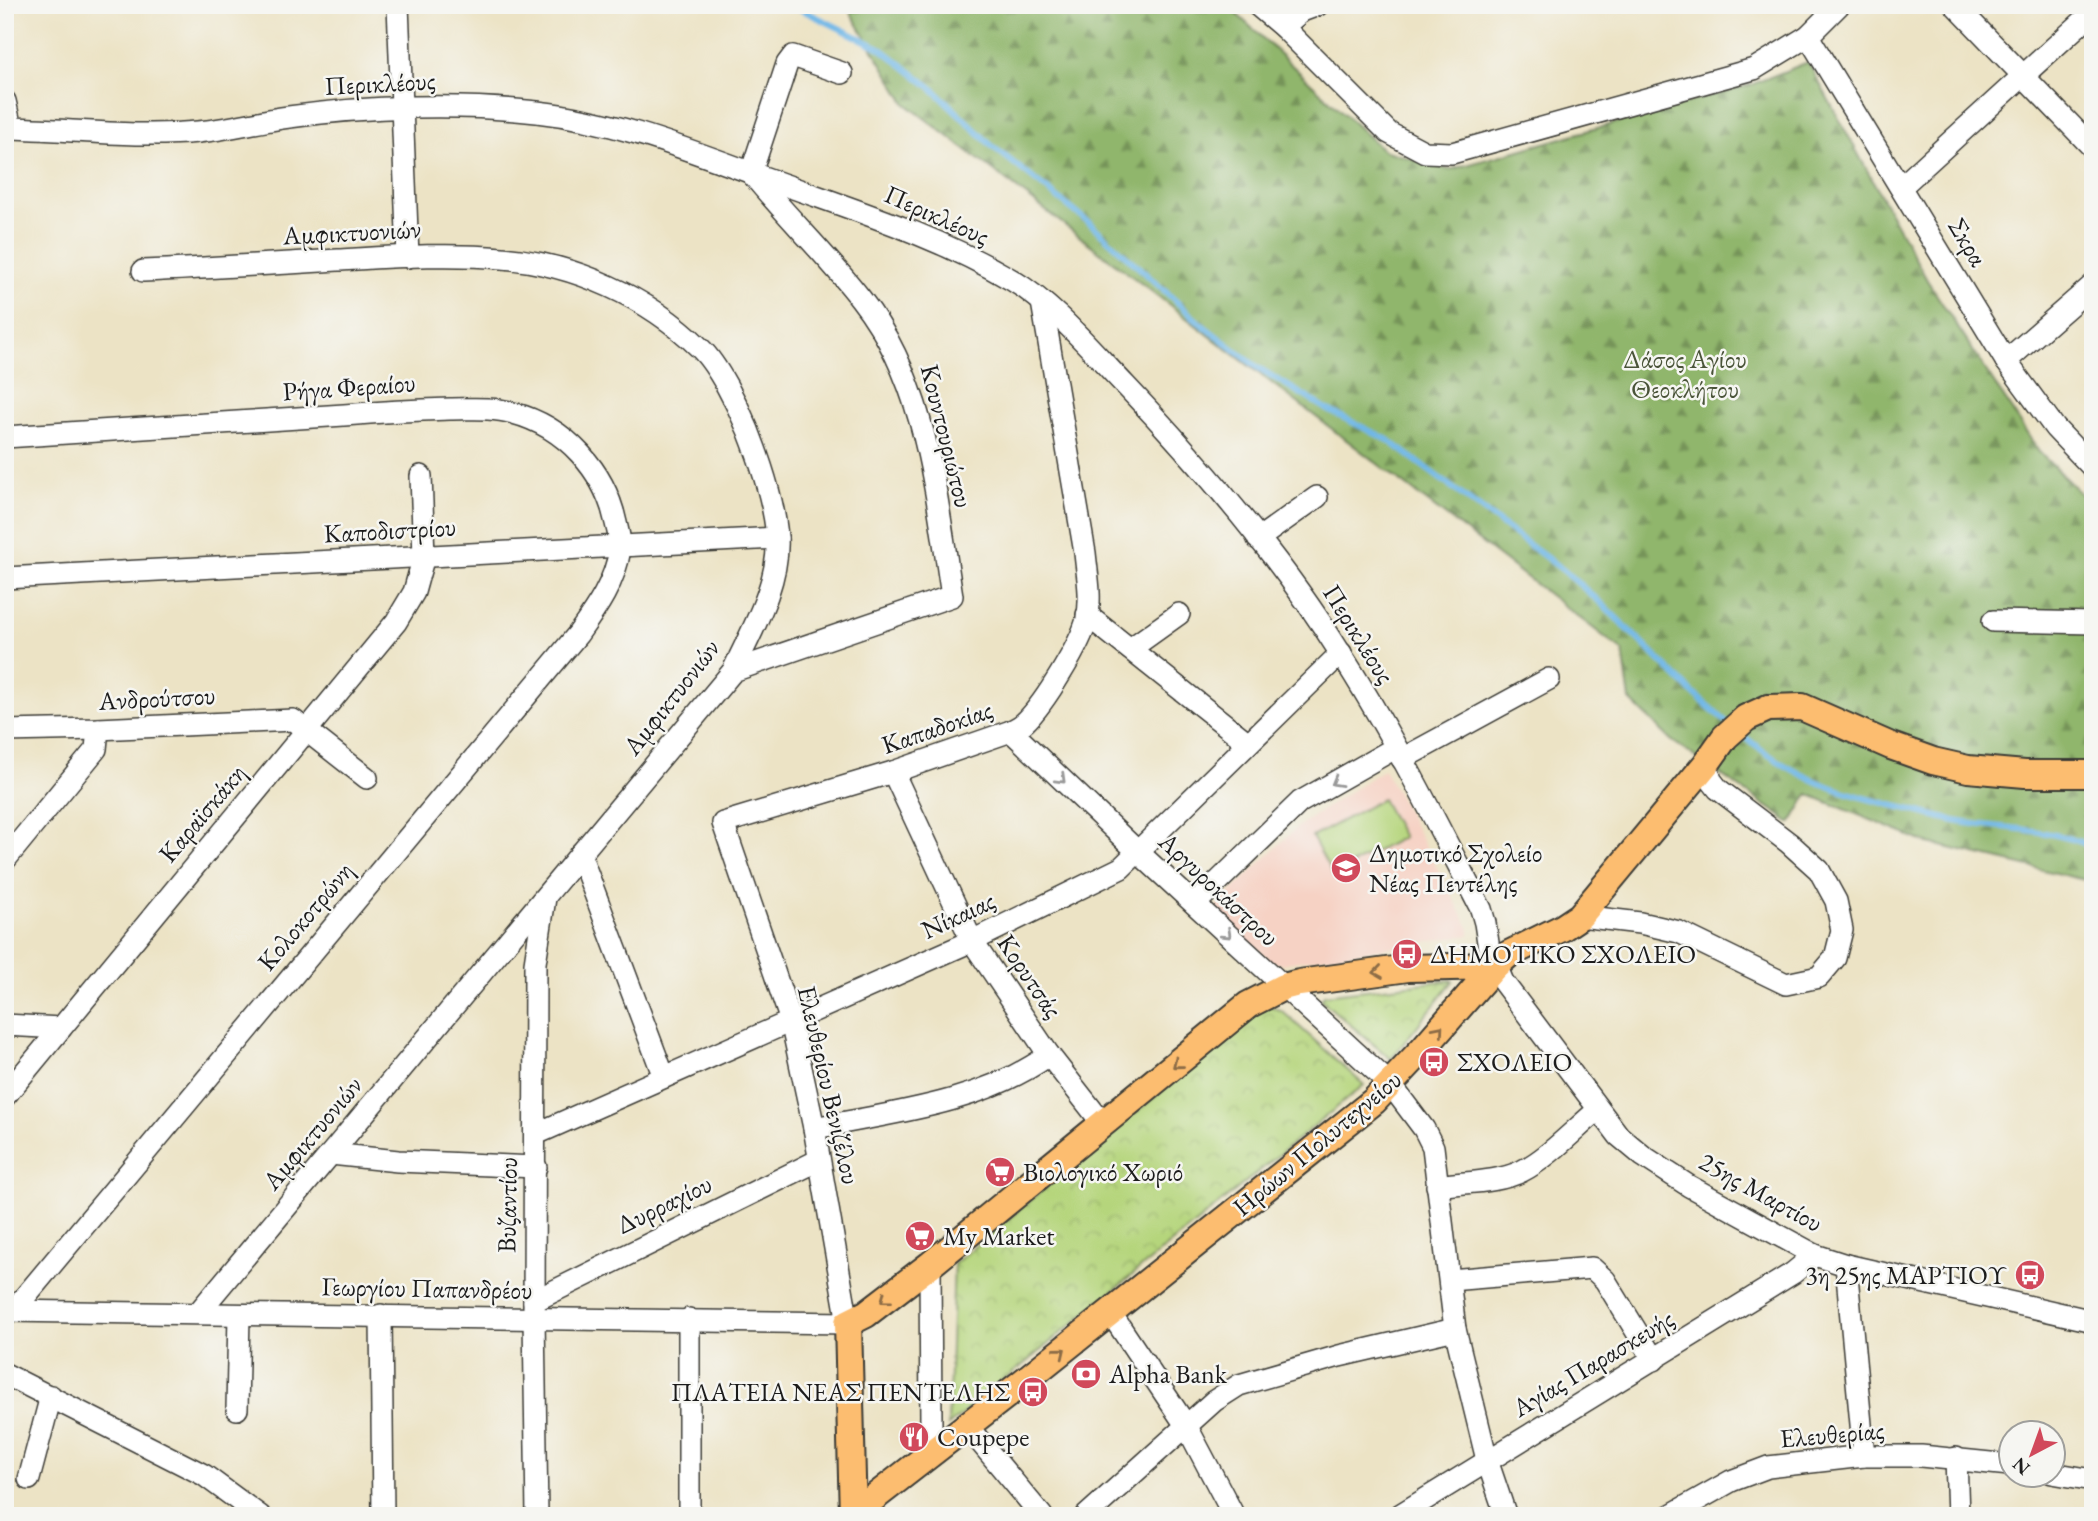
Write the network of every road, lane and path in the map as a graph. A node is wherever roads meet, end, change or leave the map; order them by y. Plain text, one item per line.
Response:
1 (398, 5) edge
2 (1257, 5) edge
3 (1318, 5) edge
4 (1839, 5) edge
5 (1955, 5) edge
6 (2093, 12) edge
7 (1283, 27) junction
8 (1808, 36) junction
9 (842, 73) dead end
10 (2024, 76) junction
11 (5, 101) edge
12 (403, 108) junction
13 (8, 128) edge
14 (2093, 148) edge
15 (751, 173) junction
16 (1901, 187) junction
17 (408, 257) junction
18 (143, 271) dead end
19 (2093, 285) edge
20 (1042, 302) junction
21 (2006, 361) junction
22 (5, 437) edge
23 (2093, 468) edge
24 (421, 476) dead end
25 (1317, 497) dead end
26 (777, 538) junction
27 (1258, 539) junction
28 (621, 546) junction
29 (424, 556) junction
30 (5, 578) edge
31 (1178, 614) dead end
32 (1087, 615) junction
33 (1993, 621) dead end
34 (2093, 623) edge
35 (1130, 649) junction
36 (1341, 653) junction
37 (733, 671) junction
38 (1549, 679) dead end
39 (99, 729) junction
40 (307, 730) junction
41 (5, 731) edge
42 (1011, 732) junction
43 (1248, 743) junction
44 (1398, 753) junction
45 (1706, 764) junction
46 (894, 772) junction
47 (2093, 774) edge
48 (367, 778) dead end
49 (723, 824) joint
50 (1138, 852) junction
51 (580, 854) junction
52 (5, 860) edge
53 (546, 896) junction
54 (1195, 904) junction
55 (1580, 916) junction
56 (972, 941) junction
57 (1494, 966) junction
58 (1283, 987) junction
59 (791, 1021) junction
60 (5, 1025) edge
61 (61, 1028) junction
62 (1049, 1055) junction
63 (664, 1077) junction
64 (1391, 1085) junction
65 (5, 1096) edge
66 (1598, 1110) junction
67 (1103, 1124) junction
68 (814, 1128) junction
69 (536, 1135) junction
70 (331, 1154) junction
71 (819, 1160) junction
72 (536, 1167) junction
73 (1437, 1186) junction
74 (1815, 1255) junction
75 (930, 1265) junction
76 (1846, 1265) junction
77 (1450, 1280) junction
78 (534, 1309) junction
79 (9, 1311) edge
80 (1110, 1312) junction
81 (198, 1313) junction
82 (239, 1315) junction
83 (381, 1315) junction
84 (689, 1319) junction
85 (2093, 1321) edge
86 (848, 1323) junction
87 (1455, 1329) junction
88 (1654, 1360) junction
89 (5, 1374) edge
90 (51, 1396) junction
91 (237, 1409) dead end
92 (967, 1426) junction
93 (1187, 1427) junction
94 (939, 1447) junction
95 (852, 1455) junction
96 (1864, 1456) junction
97 (1956, 1458) junction
98 (1487, 1460) junction
99 (1996, 1463) edge
100 (2066, 1475) edge
101 (29, 1479) dead end
102 (895, 1480) junction
103 (2093, 1480) edge
104 (853, 1515) edge
105 (260, 1516) edge
106 (383, 1516) edge
107 (537, 1516) edge
108 (689, 1516) edge
109 (1042, 1516) edge
110 (1086, 1516) edge
111 (1234, 1516) edge
112 (1398, 1516) edge
113 (1506, 1516) edge
114 (1670, 1516) edge
115 (1958, 1516) edge

1 - 12 street
2 - 7 street
3 - 7 street
4 - 8 street
5 - 10 street
6 - 10 street
7 - 8 street
8 - 16 street, Σκρα
9 - 15 street
10 - 14 street
10 - 16 street
11 - 13 street
12 - 13 street, Περικλέους
12 - 15 street, Περικλέους
12 - 17 street
15 - 20 street, Περικλέους
15 - 37 street, Κουντουριώτου
16 - 21 street, Σκρα
17 - 18 street, Αμφικτυονιών
17 - 26 street, Αμφικτυονιών
19 - 21 street
20 - 27 street, Περικλέους
20 - 32 street, Καπαδοκίας
21 - 23 street, Σκρα
22 - 28 street, Ρήγα Φεραίου
24 - 29 street, Καραϊσκάκη
25 - 27 street
26 - 28 street, Καποδιστρίου
26 - 37 street, Αμφικτυονιών
27 - 36 street, Περικλέους
28 - 29 street, Καποδιστρίου
28 - 79 street, Κολοκοτρώνη
29 - 30 street, Καποδιστρίου
29 - 40 street, Καραϊσκάκη
31 - 35 street
32 - 35 street
32 - 42 street, Καπαδοκίας
33 - 34 street
35 - 43 street
36 - 43 street, Νίκαιας
36 - 44 street, Περικλέους
37 - 51 street, Αμφικτυονιών
38 - 44 street
39 - 40 street, Ανδρούτσου
39 - 41 street, Ανδρούτσου
39 - 52 street
40 - 48 street
40 - 61 street, Καραϊσκάκη
42 - 46 street, Καπαδοκίας
42 -> 50 street, Αργυροκάστρου
43 - 50 street, Νίκαιας
44 -> 54 street
44 - 57 street, Περικλέους
45 - 47 main road
45 - 55 main road
45 - 55 street
46 - 49 street, Καπαδοκίας
46 - 56 street, Κορυτσάς
49 - 59 street, Ελευθερίου Βενιζέλου
50 - 54 street, Αργυροκάστρου
50 - 56 street, Νίκαιας
51 - 53 street, Αμφικτυονιών
51 - 63 street
53 - 69 street, Βυζαντίου
53 - 70 street, Αμφικτυονιών
54 -> 58 street, Αργυροκάστρου
55 - 57 main road, Ηρώων Πολυτεχνείου
56 - 59 street, Νίκαιας
56 - 62 street, Κορυτσάς
57 -> 58 main road
64 -> 57 main road, Ηρώων Πολυτεχνείου
57 - 66 street, 25ης Μαρτίου
58 - 64 street, Αργυροκάστρου
58 -> 67 main road
59 - 63 street, Νίκαιας
59 - 68 street, Ελευθερίου Βενιζέλου
60 - 61 street
61 - 65 street, Καραϊσκάκη
62 - 67 street, Κορυτσάς
62 - 68 street
63 - 69 street, Νίκαιας
64 - 73 street, Αργυροκάστρου
64 - 80 main road, Ηρώων Πολυτεχνείου
66 - 73 street
66 - 74 street, 25ης Μαρτίου
67 - 75 main road
68 - 71 street, Ελευθερίου Βενιζέλου
69 - 72 street, Βυζαντίου
70 - 72 street
70 - 81 street, Αμφικτυονιών
71 - 78 street, Δυρραχίου
71 - 86 street, Ελευθερίου Βενιζέλου
72 - 78 street, Βυζαντίου
73 - 77 street, Αργυροκάστρου
74 - 76 street, 25ης Μαρτίου
74 - 88 street, Αγίας Παρασκευής
75 -> 86 main road
75 - 94 street
76 - 85 street, 25ης Μαρτίου
76 - 96 street
77 - 87 street, Αργυροκάστρου
77 - 88 street
78 - 83 street, Γεωργίου Παπανδρέου
78 - 84 street, Γεωργίου Παπανδρέου
78 - 107 street, Βυζαντίου
79 - 81 street, Γεωργίου Παπανδρέου
92 -> 80 main road, Ηρώων Πολυτεχνείου
80 - 93 street
81 - 82 street, Γεωργίου Παπανδρέου
82 - 83 street, Γεωργίου Παπανδρέου
82 - 91 street
83 - 106 street
84 - 86 street, Γεωργίου Παπανδρέου
84 - 108 street
86 - 95 main road
87 - 93 street
87 - 98 street, Αργυροκάστρου
88 - 98 street, Αγίας Παρασκευής
89 - 90 street
90 - 101 street
90 - 105 street
92 - 94 main road, Ηρώων Πολυτεχνείου
92 - 109 street
93 - 110 street
93 - 111 street
94 - 102 main road, Ηρώων Πολυτεχνείου
95 - 102 main road
95 - 104 main road
96 - 97 street, Ελευθερίας
96 - 114 street, Ελευθερίας
97 - 99 street, Ελευθερίας
97 - 115 street
98 - 112 street, Αγίας Παρασκευής
98 - 113 street, Αργυροκάστρου
100 - 103 street
102 - 104 main road, Ηρώων Πολυτεχνείου

